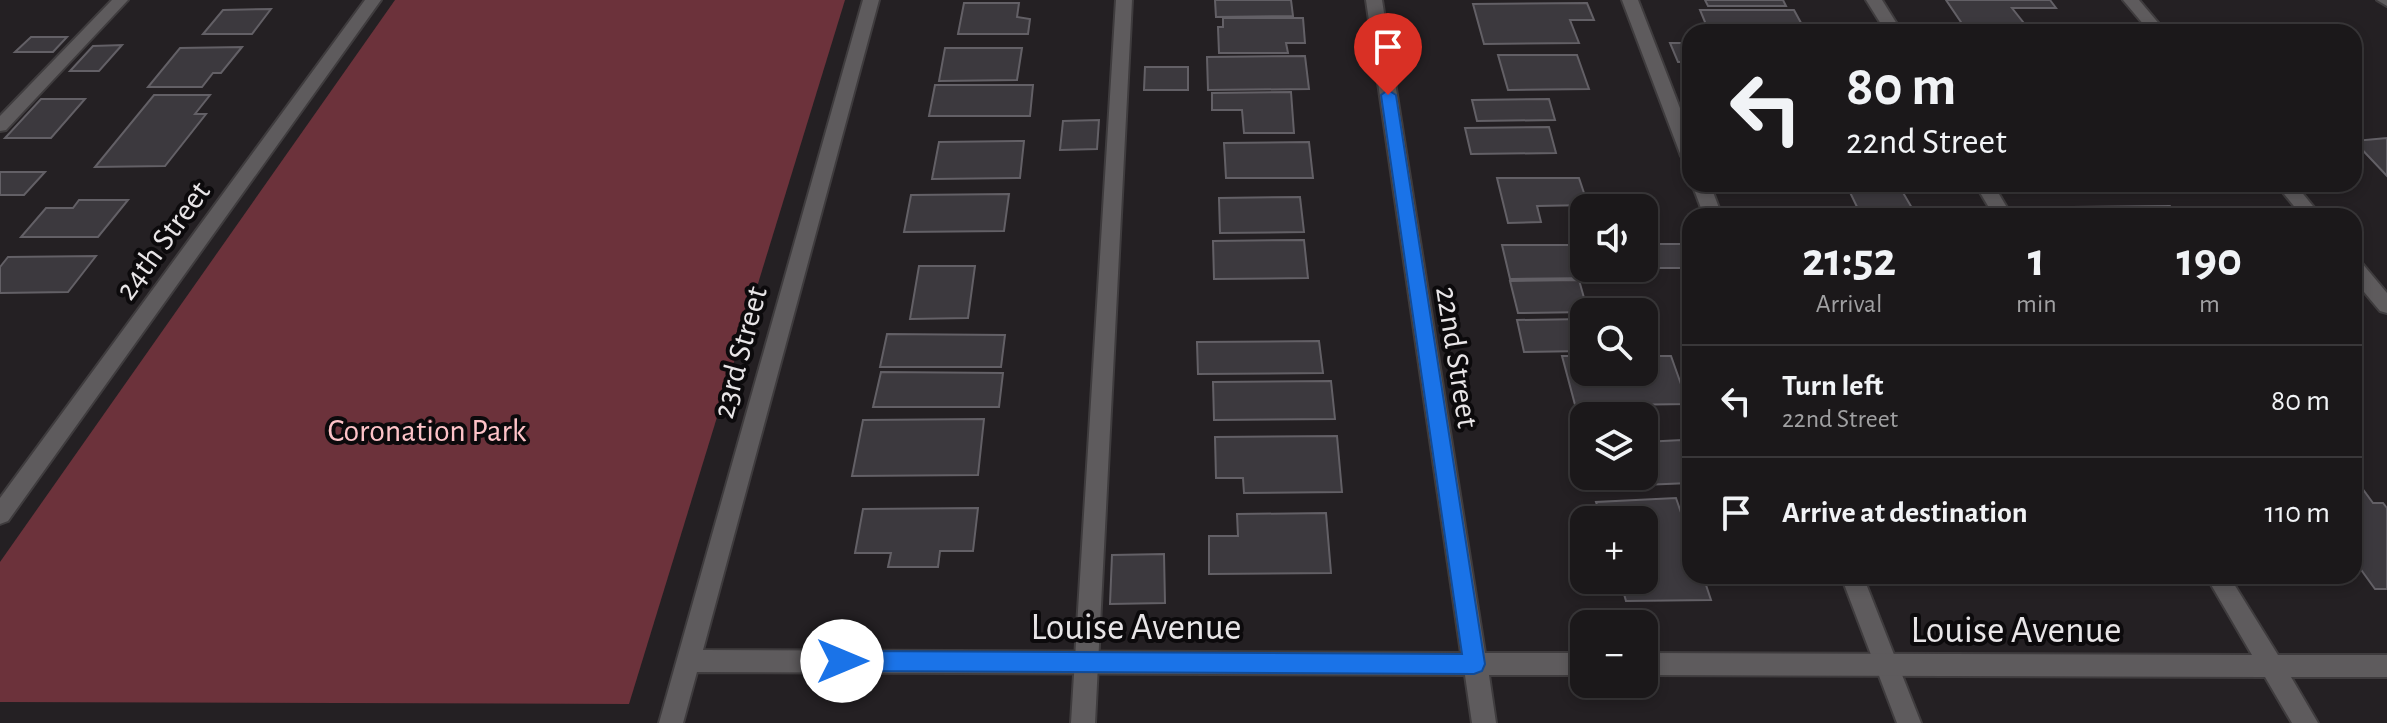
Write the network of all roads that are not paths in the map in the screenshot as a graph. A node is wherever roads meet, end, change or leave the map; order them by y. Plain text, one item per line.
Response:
1 (120, 0) edge
2 (373, 0) edge
3 (871, 0) edge
4 (1124, 0) edge
5 (1374, 0) edge
6 (1630, 0) edge
7 (1874, 0) edge
8 (2131, 0) edge
9 (1889, 24) edge
10 (2151, 24) edge
11 (0, 126) edge
12 (1682, 135) edge
13 (2292, 192) edge
14 (2305, 208) edge
15 (2362, 276) edge
16 (2387, 306) edge
17 (0, 515) edge
18 (1855, 584) edge
19 (2222, 584) edge
20 (689, 661) junction
21 (1087, 662) junction
22 (1474, 664) junction
23 (1570, 664) edge
24 (1658, 664) edge
25 (1887, 664) junction
26 (2271, 665) junction
27 (2387, 666) edge
28 (671, 723) edge
29 (1083, 723) edge
30 (1484, 723) edge
31 (1909, 723) edge
32 (2306, 723) edge

1 - 11 street
2 - 17 street, 24th Street
3 - 20 street, 23rd Street
4 - 21 street
5 - 22 street, 22nd Street
6 - 12 street
7 - 9 street
8 - 10 street
13 - 14 street
15 - 16 street
18 - 25 street
19 - 26 street
20 - 21 street, Louise Avenue
20 - 28 street, 23rd Street
21 - 22 street, Louise Avenue
21 - 29 street
22 - 23 street, Louise Avenue
22 - 30 street, 22nd Street
24 - 25 street, Louise Avenue
25 - 26 street, Louise Avenue
25 - 31 street
26 - 27 street, Louise Avenue
26 - 32 street

